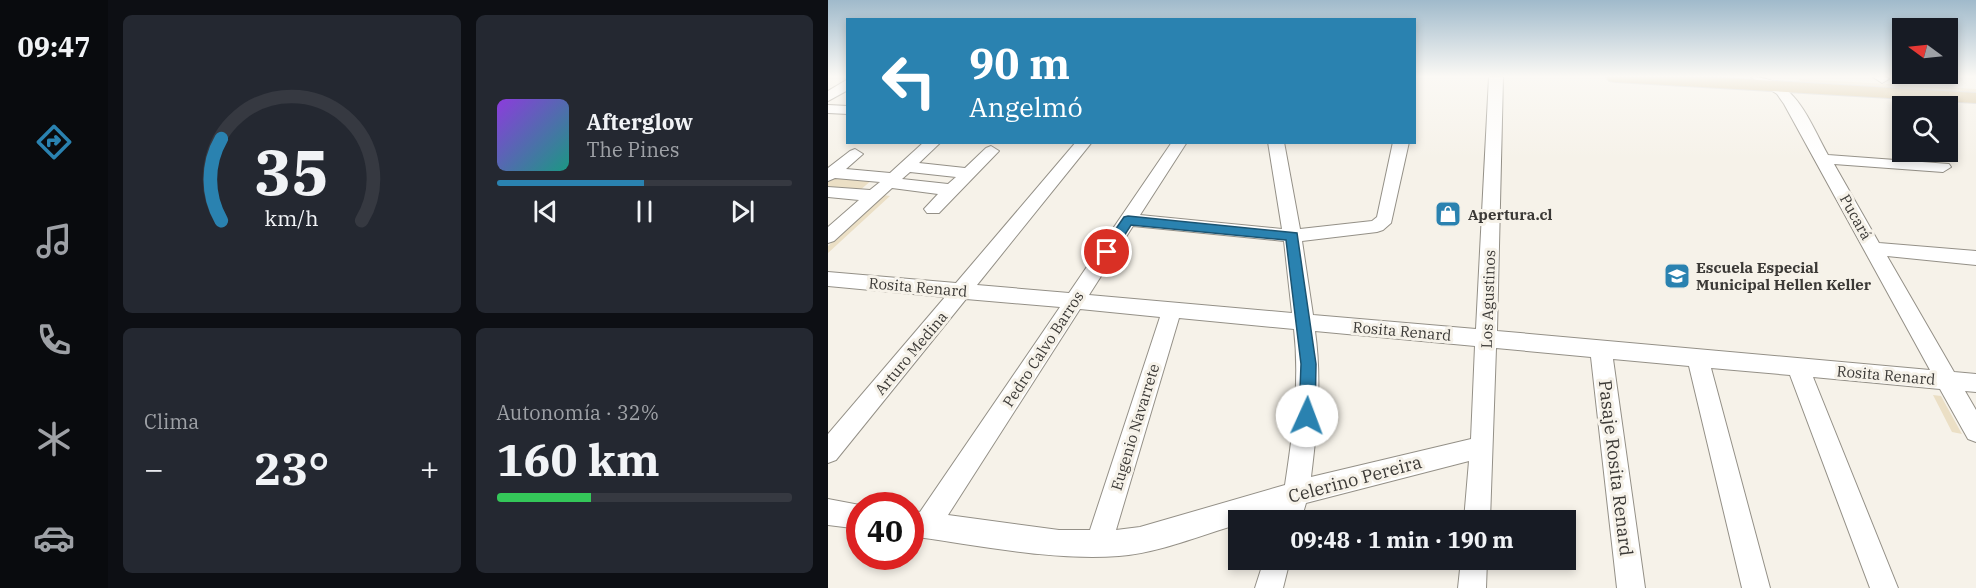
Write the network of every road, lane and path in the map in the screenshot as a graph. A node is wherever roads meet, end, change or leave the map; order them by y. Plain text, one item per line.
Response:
1 (1495, 104) edge
2 (1792, 104) edge
3 (828, 109) edge
4 (846, 110) edge
5 (932, 144) edge
6 (1083, 144) edge
7 (1179, 144) edge
8 (1276, 144) edge
9 (1401, 144) edge
10 (991, 151) dead end
11 (855, 154) dead end
12 (1824, 159) junction
13 (1943, 167) dead end
14 (969, 173) junction
15 (830, 175) edge
16 (896, 176) junction
17 (951, 190) junction
18 (828, 192) edge
19 (874, 196) junction
20 (933, 209) dead end
21 (1128, 220) junction
22 (1292, 236) junction
23 (828, 237) edge
24 (1874, 249) junction
25 (1976, 258) edge
26 (828, 279) edge
27 (963, 291) junction
28 (1075, 301) junction
29 (1172, 310) junction
30 (1304, 323) junction
31 (1486, 338) junction
32 (1601, 348) junction
33 (1698, 357) junction
34 (1798, 366) junction
35 (1947, 380) junction
36 (1976, 383) edge
37 (1976, 432) edge
38 (1482, 447) junction
39 (828, 452) edge
40 (1296, 494) junction
41 (1291, 510) edge
42 (1478, 510) edge
43 (828, 512) edge
44 (846, 514) edge
45 (924, 515) edge
46 (924, 525) edge
47 (1098, 545) junction
48 (1274, 570) edge
49 (1473, 570) edge
50 (1269, 588) edge
51 (1472, 588) edge
52 (1631, 588) edge
53 (1756, 588) edge
54 (1884, 588) edge

1 - 31 street, Los Agustinos
2 - 12 street, Pucará
3 - 4 street
5 - 16 street
6 - 27 street, Arturo Medina
7 - 21 street, Pedro Calvo Barros
8 - 22 street
9 - 22 street
10 - 14 street
11 - 15 street
12 - 13 street
12 - 24 street, Pucará
14 - 16 street
14 - 17 street
15 - 16 street
16 - 17 street
16 - 19 street
17 - 20 street
18 - 19 street
19 - 23 street
21 - 22 street
21 - 28 street, Pedro Calvo Barros
22 - 30 street
24 - 25 street
24 - 35 street, Pucará
26 - 27 street, Rosita Renard
27 - 28 street, Rosita Renard
27 - 39 street, Arturo Medina
28 - 29 street, Rosita Renard
28 - 45 street, Pedro Calvo Barros
29 - 30 street, Rosita Renard
29 - 47 street, Eugenio Navarrete
30 - 31 street, Rosita Renard
30 - 40 street
31 - 32 street, Rosita Renard
31 - 38 street, Los Agustinos
32 - 33 street, Rosita Renard
32 - 52 street, Pasaje Rosita Renard
33 - 34 street, Rosita Renard
33 - 53 street
34 - 35 street, Rosita Renard
34 - 54 street
35 - 36 street, Rosita Renard
35 - 37 street, Pucará
38 - 40 street, Celerino Pereira
38 - 42 street, Los Agustinos
40 - 41 street
40 - 47 street, Celerino Pereira
43 - 44 street
46 - 47 street, Celerino Pereira
48 - 50 street
49 - 51 street

